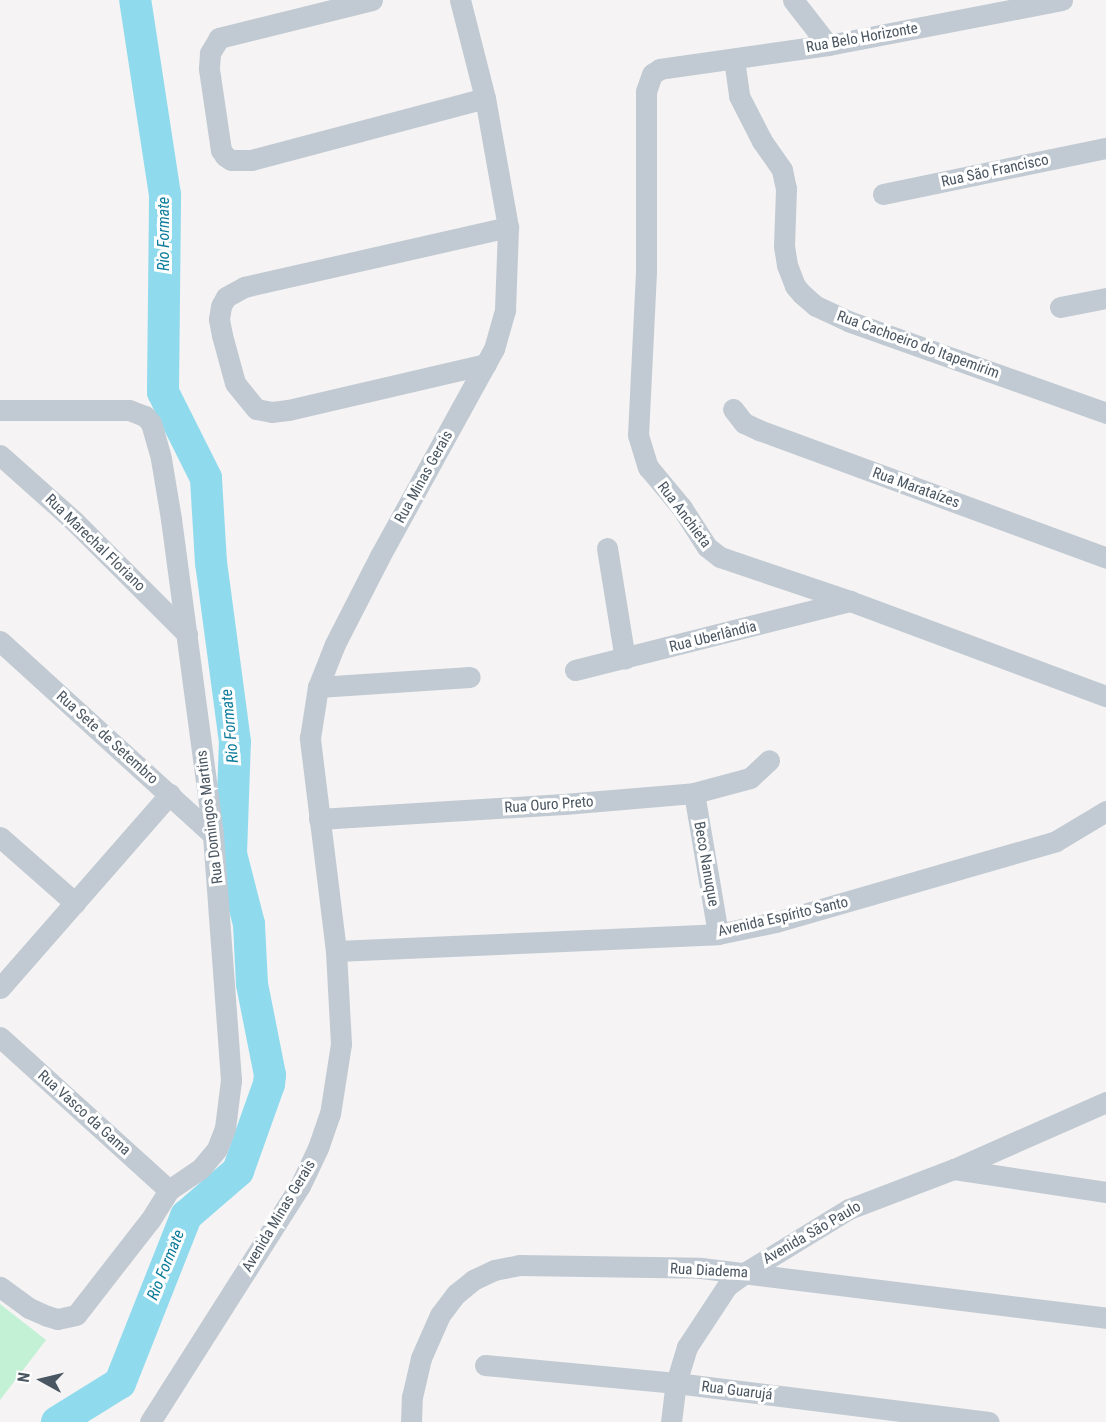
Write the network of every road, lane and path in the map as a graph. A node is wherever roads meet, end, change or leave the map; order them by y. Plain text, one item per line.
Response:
1 (372, 0) edge
2 (460, 0) edge
3 (793, 0) edge
4 (1062, 0) edge
5 (1003, 6) edge
6 (828, 45) junction
7 (734, 59) junction
8 (660, 69) joint
9 (484, 98) junction
10 (1106, 148) edge
11 (883, 194) dead end
12 (508, 227) junction
13 (1106, 298) edge
14 (1060, 307) dead end
15 (486, 364) junction
16 (733, 409) dead end
17 (0, 410) edge
18 (1106, 413) edge
19 (0, 455) edge
20 (607, 548) dead end
21 (1106, 558) edge
22 (850, 601) junction
23 (188, 634) junction
24 (0, 641) edge
25 (625, 659) junction
26 (575, 670) dead end
27 (470, 677) dead end
28 (318, 687) junction
29 (1106, 696) edge
30 (769, 760) dead end
31 (693, 793) junction
32 (170, 794) junction
33 (1106, 811) edge
34 (319, 819) junction
35 (1106, 828) edge
36 (213, 835) junction
37 (0, 837) edge
38 (1056, 840) junction
39 (75, 903) junction
40 (718, 934) junction
41 (336, 951) junction
42 (0, 988) edge
43 (0, 1037) edge
44 (1106, 1102) edge
45 (954, 1169) junction
46 (169, 1190) junction
47 (1106, 1192) edge
48 (746, 1272) junction
49 (0, 1287) edge
50 (1106, 1318) edge
51 (485, 1365) dead end
52 (676, 1383) junction
53 (150, 1422) edge
54 (411, 1422) edge
55 (671, 1422) edge
56 (989, 1422) edge

1 - 9 street
2 - 9 street, Rua Minas Gerais
3 - 6 street
4 - 5 street, Rua Belo Horizonte
5 - 6 street, Rua Belo Horizonte
6 - 7 street, Rua Belo Horizonte
7 - 8 street, Rua Belo Horizonte
7 - 18 street, Rua Cachoeiro do Itapemirim
8 - 22 street, Rua Anchieta
9 - 12 street, Rua Minas Gerais
10 - 11 street, Rua São Francisco
12 - 15 street, Rua Minas Gerais
12 - 15 street
13 - 14 street
15 - 28 street, Rua Minas Gerais
16 - 21 street, Rua Marataízes
17 - 23 street, Rua Domingos Martins
19 - 23 street, Rua Marechal Floriano
20 - 25 street
22 - 25 street, Rua Uberlândia
22 - 29 street, Rua Anchieta
23 - 36 street, Rua Domingos Martins
24 - 32 street, Rua Sete de Setembro
25 - 26 street, Rua Uberlândia
27 - 28 street
28 - 34 street, Rua Minas Gerais
30 - 31 street, Rua Ouro Preto
31 - 34 street, Rua Ouro Preto
31 - 40 street, Beco Nanuque
32 - 36 street, Rua Sete de Setembro
32 - 39 street
33 - 38 street, Avenida Espírito Santo
34 - 41 street, Rua Minas Gerais
35 - 38 street
36 - 46 street, Rua Domingos Martins
37 - 39 street
38 - 40 street, Avenida Espírito Santo
39 - 42 street
40 - 41 street, Avenida Espírito Santo
41 - 53 street, Avenida Minas Gerais
43 - 46 street, Rua Vasco da Gama
44 - 45 street, Avenida São Paulo
45 - 47 street
45 - 48 street, Avenida São Paulo
46 - 49 street, Rua Domingos Martins
48 - 50 street, Rua Diadema
48 - 52 street, Avenida São Paulo
48 - 54 street, Rua Diadema
51 - 52 street, Rua Guarujá
52 - 55 street, Avenida São Paulo
52 - 56 street, Rua Guarujá

